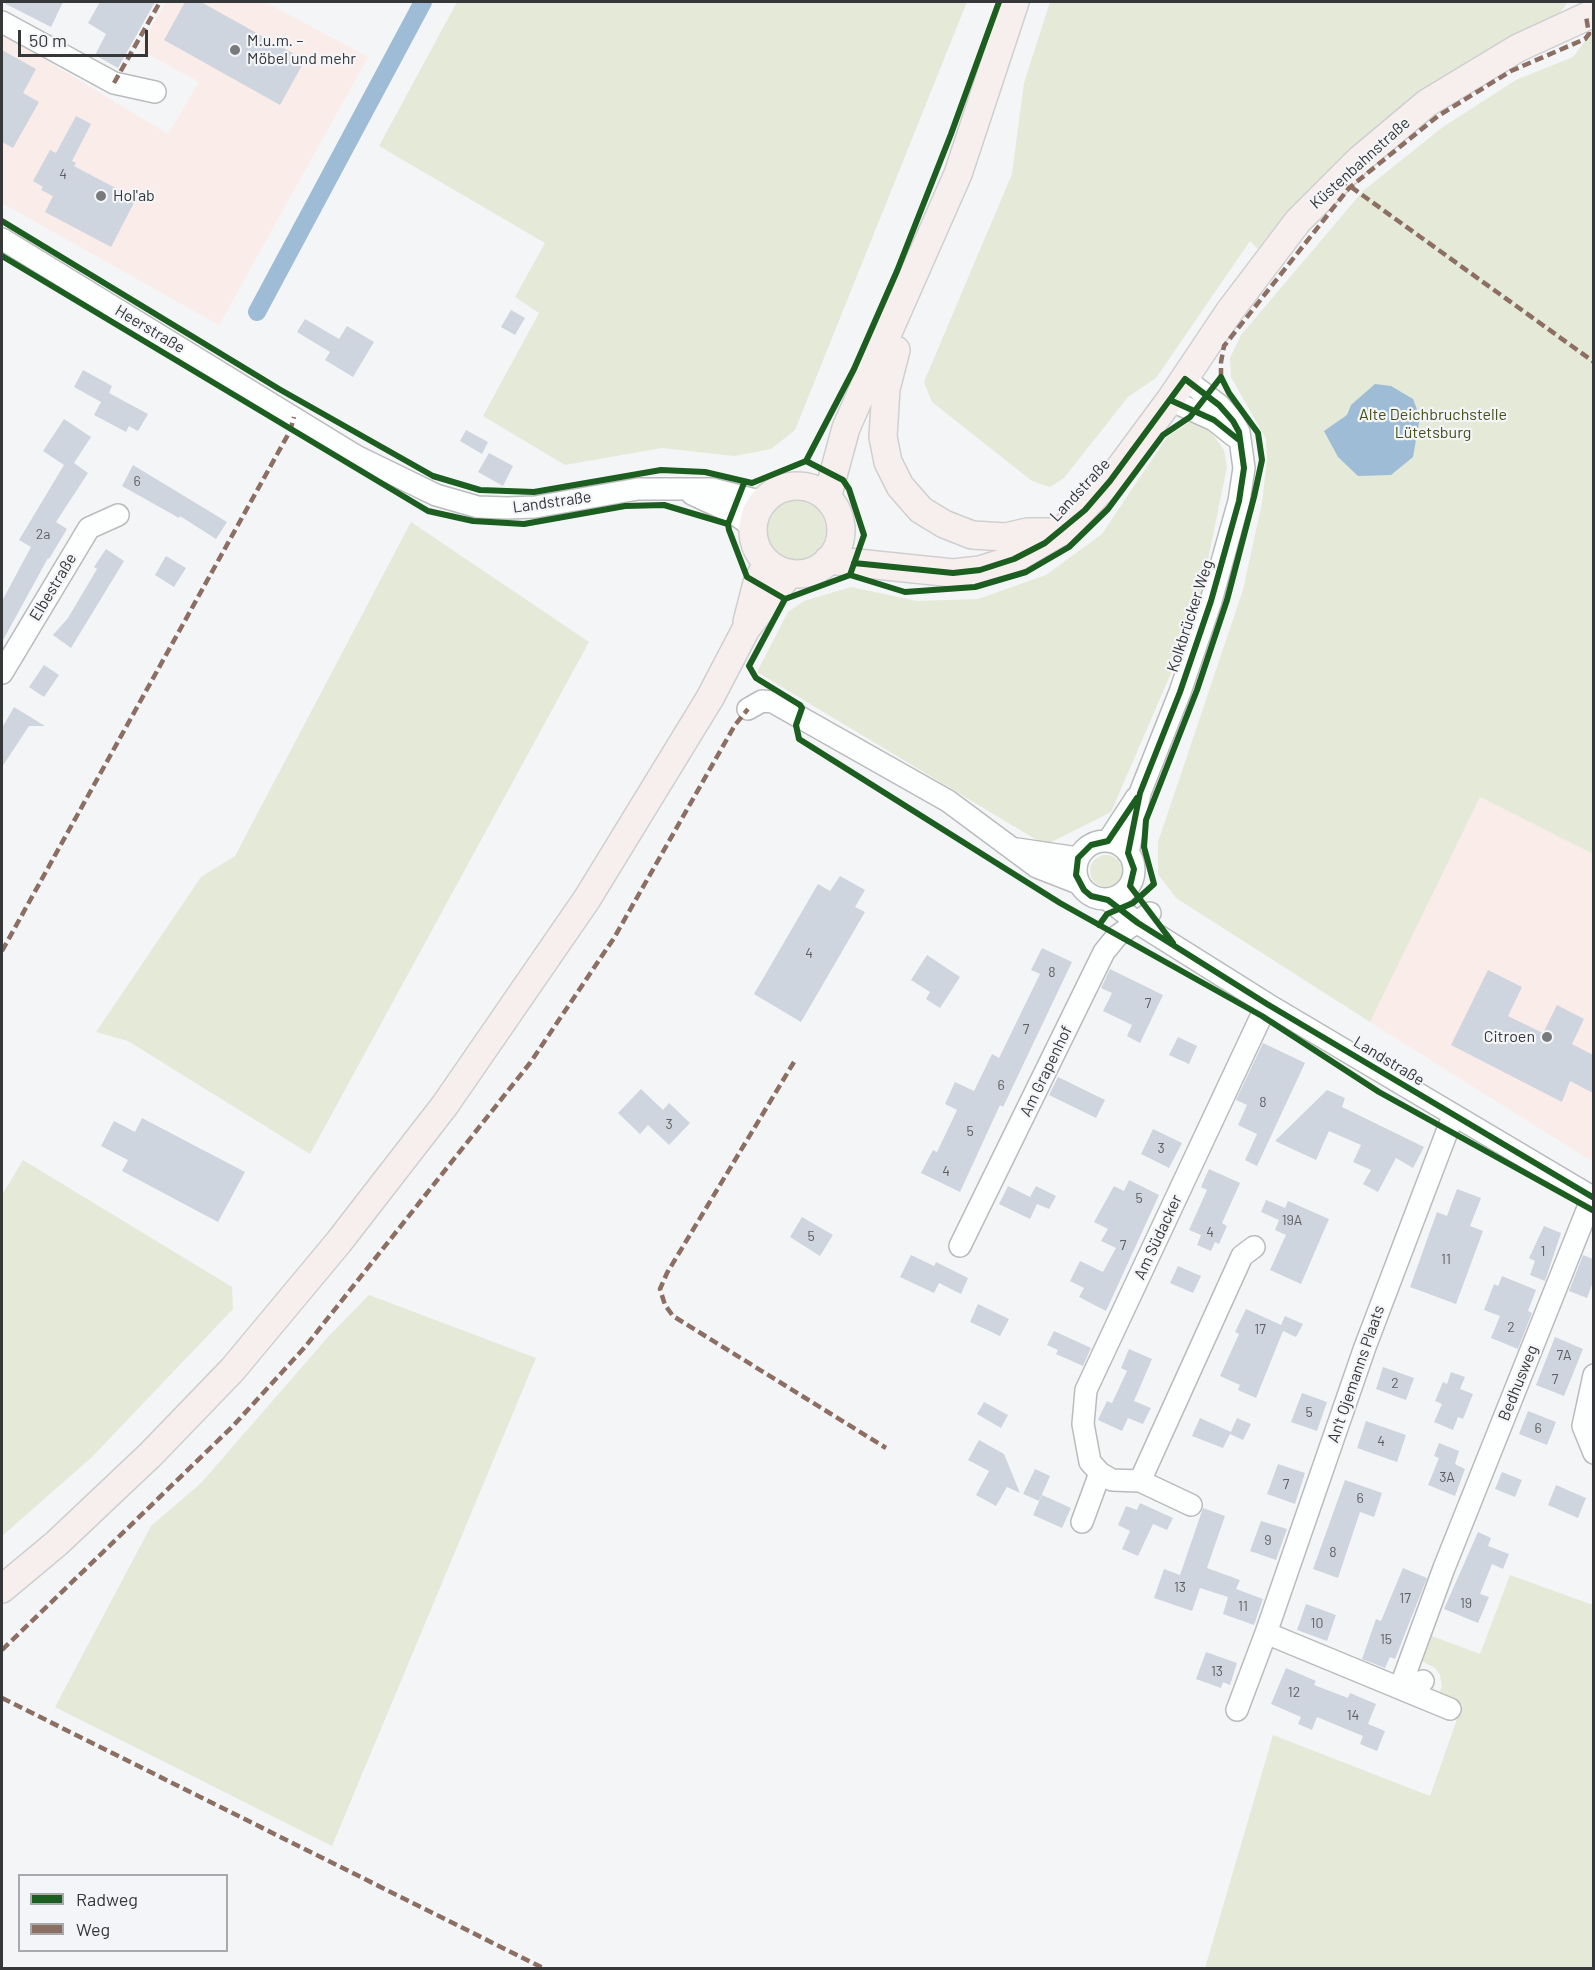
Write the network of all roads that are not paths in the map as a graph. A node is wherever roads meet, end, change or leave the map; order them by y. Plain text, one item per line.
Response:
1 (1015, 2) edge
2 (1587, 10) edge
3 (2, 22) edge
4 (155, 92) dead end
5 (2, 239) edge
6 (894, 322) junction
7 (1178, 389) junction
8 (298, 420) joint
9 (846, 428) junction
10 (802, 486) junction
11 (683, 489) junction
12 (827, 498) junction
13 (763, 502) junction
14 (118, 515) dead end
15 (753, 527) junction
16 (1062, 531) junction
17 (840, 536) junction
18 (828, 561) junction
19 (900, 567) junction
20 (778, 568) junction
21 (2, 673) edge
22 (748, 709) dead end
23 (1140, 793) junction
24 (1108, 841) junction
25 (1015, 849) junction
26 (1128, 853) junction
27 (1078, 858) junction
28 (1078, 883) junction
29 (1130, 886) junction
30 (1108, 900) junction
31 (1144, 918) junction
32 (1267, 1004) junction
33 (1453, 1116) junction
34 (1593, 1198) edge
35 (960, 1246) dead end
36 (1254, 1247) dead end
37 (1593, 1375) edge
38 (1593, 1454) edge
39 (1100, 1473) junction
40 (1140, 1480) junction
41 (1191, 1505) dead end
42 (1082, 1522) dead end
43 (2, 1589) edge
44 (1266, 1634) junction
45 (1423, 1681) dead end
46 (1400, 1688) junction
47 (1450, 1709) dead end
48 (1237, 1710) dead end

1 - 6 main road
2 - 7 main road, Küstenbahnstraße
3 - 4 street
5 - 8 street, Heerstraße
6 - 9 main road
6 - 16 main road
7 - 16 main road, Landstraße
7 - 23 street, Kolkbrücker Weg
8 - 11 street, Landstraße
9 - 10 main road
9 - 12 main road
10 - 12 main road
10 - 13 main road
11 - 13 street, Landstraße
11 - 15 street, Landstraße
12 - 17 main road
13 - 15 main road
14 - 21 street, Elbestraße
15 - 20 main road
16 - 19 main road, Landstraße
17 - 18 main road
17 - 19 main road, Landstraße
18 - 19 main road, Landstraße
18 - 20 main road
20 - 43 main road
22 - 25 street
23 - 24 street, Kolkbrücker Weg
23 - 26 street, Kolkbrücker Weg
24 - 26 street
24 - 27 street
25 - 27 street
25 - 28 street
26 - 29 street
27 - 28 street
28 - 30 street
29 - 30 street
29 - 31 street, Landstraße
30 - 31 street, Landstraße
31 - 32 street, Landstraße
31 - 35 street, Am Grapenhof
32 - 33 street, Landstraße
32 - 39 street, Am Südacker
33 - 34 street, Landstraße
33 - 44 street, An't Ojemanns Plaats
34 - 46 street, Bedhusweg
36 - 40 street
37 - 38 street
39 - 40 street
39 - 42 street
40 - 41 street
44 - 46 street
44 - 48 street, An't Ojemanns Plaats
45 - 46 street
46 - 47 street

